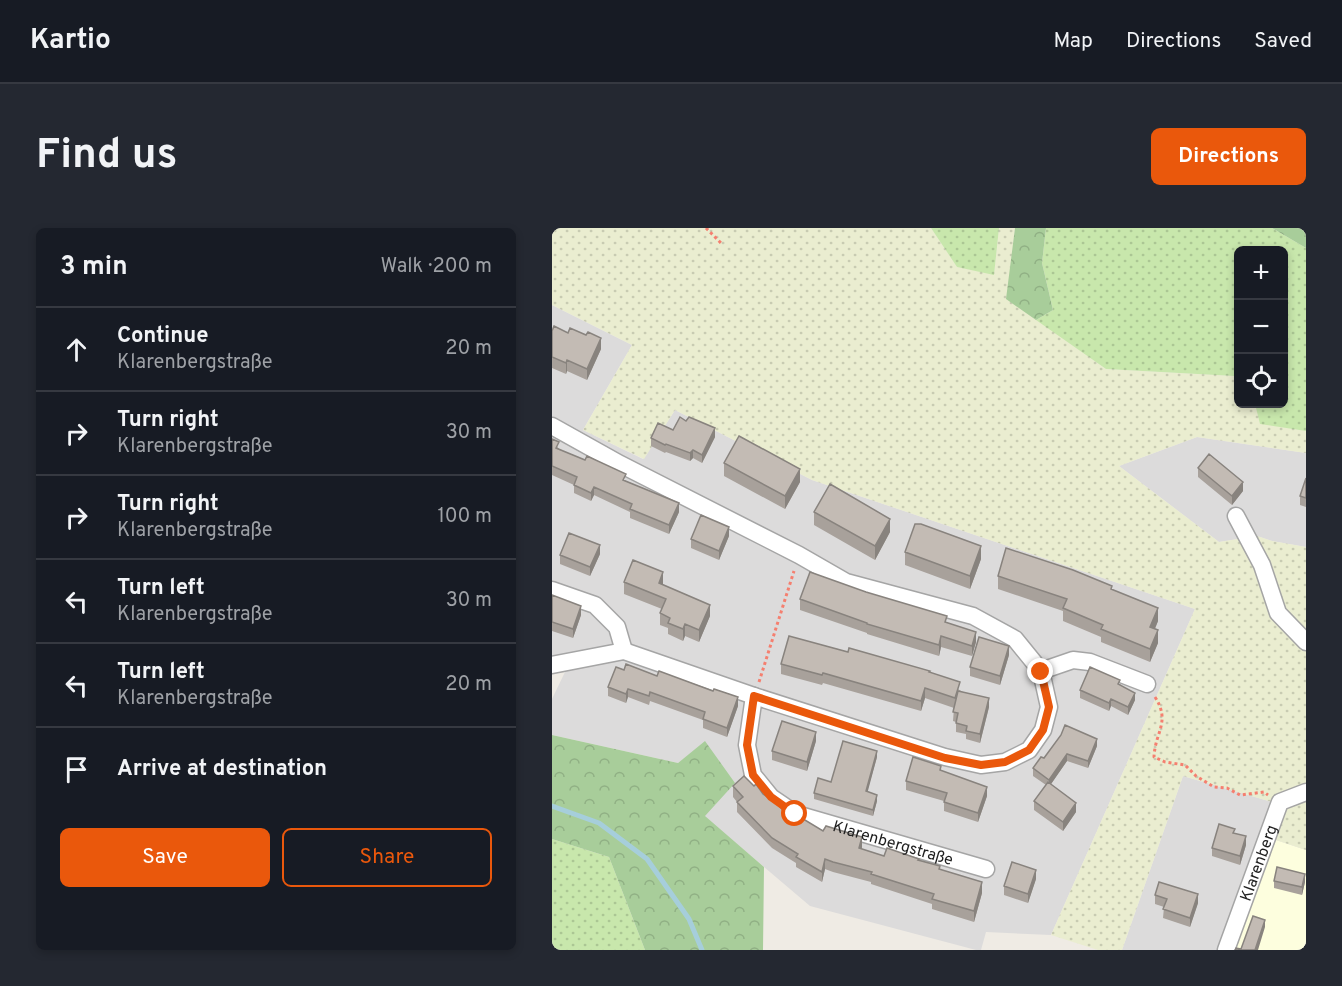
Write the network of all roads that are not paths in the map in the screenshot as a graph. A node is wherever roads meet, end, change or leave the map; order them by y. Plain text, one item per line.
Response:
1 (552, 426) edge
2 (1236, 516) dead end
3 (552, 590) edge
4 (1306, 642) edge
5 (624, 651) junction
6 (552, 665) edge
7 (1041, 672) junction
8 (1147, 684) road end
9 (754, 696) junction
10 (1306, 792) edge
11 (986, 869) dead end
12 (1226, 950) edge

1 - 7 street
2 - 4 street
3 - 5 street
5 - 6 street
5 - 9 street
7 - 8 street
7 - 9 street
9 - 11 street, Klarenbergstraße
10 - 12 street, Klarenberg

